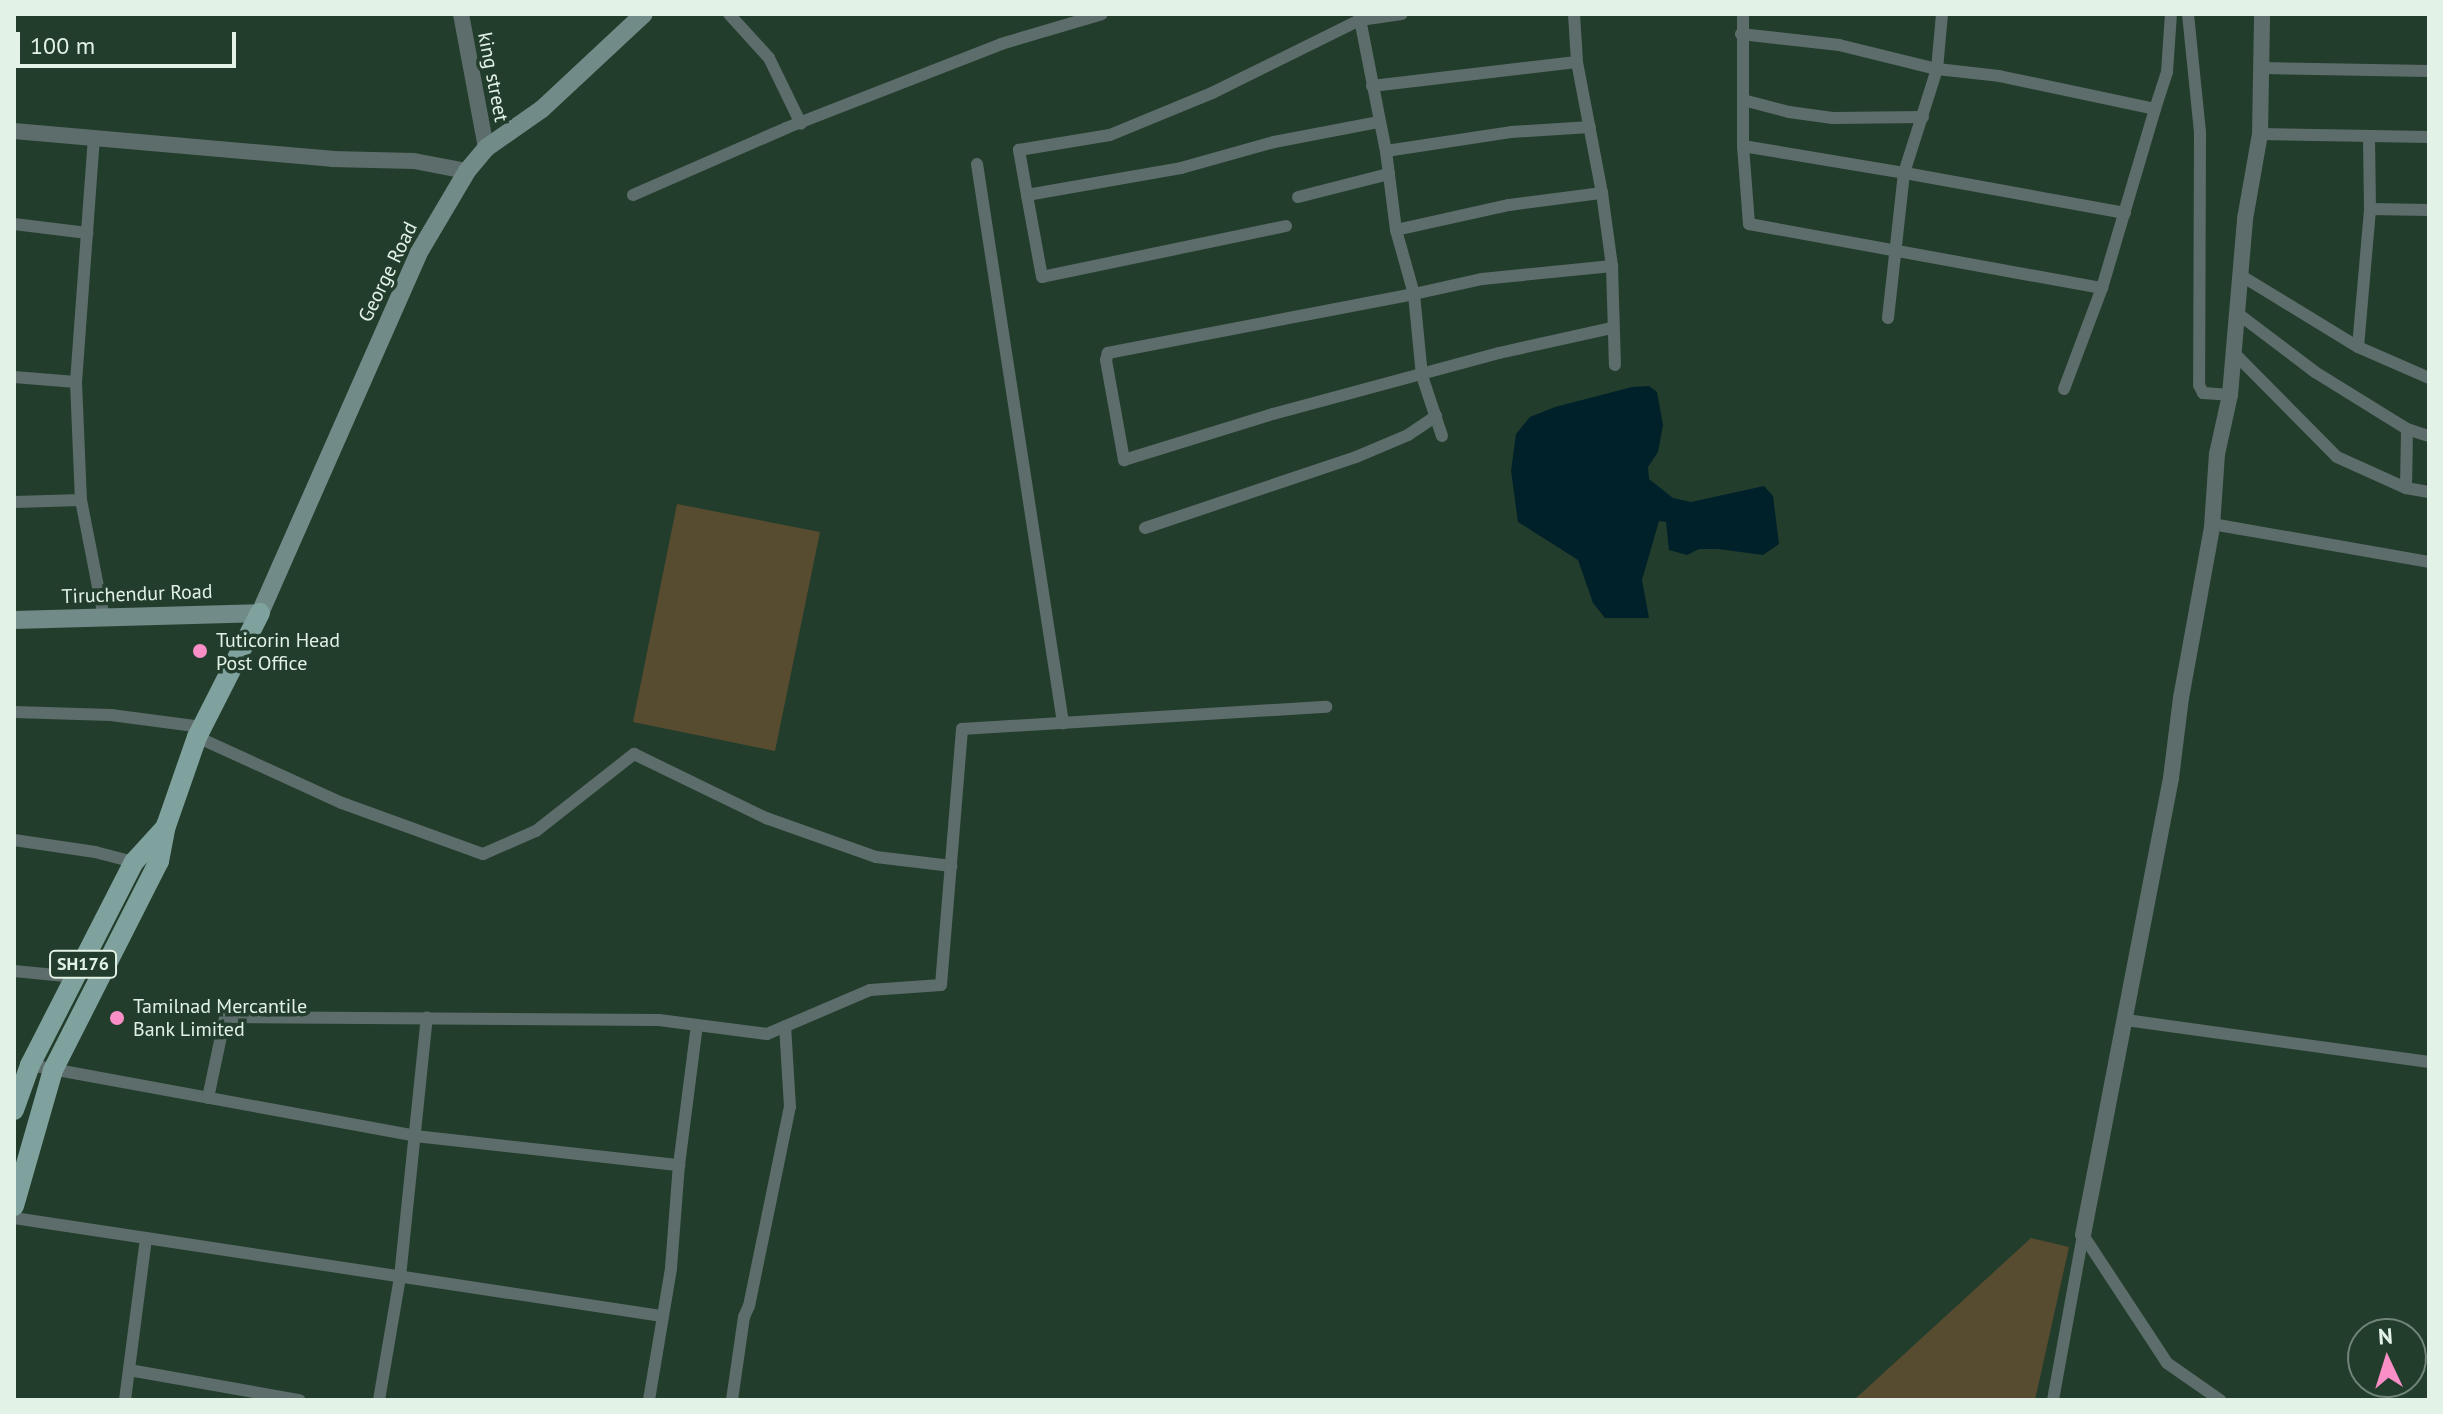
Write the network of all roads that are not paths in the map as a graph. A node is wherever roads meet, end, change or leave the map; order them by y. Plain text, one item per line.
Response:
1 (461, 14) edge
2 (644, 14) edge
3 (729, 14) edge
4 (1102, 14) edge
5 (1402, 14) edge
6 (1574, 14) edge
7 (1743, 14) edge
8 (1942, 14) edge
9 (2171, 14) edge
10 (2188, 14) edge
11 (2262, 14) edge
12 (1360, 17) edge
13 (1741, 34) junction
14 (1577, 62) junction
15 (2263, 68) junction
16 (1937, 69) junction
17 (2429, 71) edge
18 (1372, 86) junction
19 (1743, 100) junction
20 (2155, 109) junction
21 (1923, 117) junction
22 (1379, 122) junction
23 (801, 124) junction
24 (1590, 127) junction
25 (14, 131) edge
26 (2260, 134) junction
27 (2369, 136) junction
28 (94, 137) junction
29 (2429, 137) edge
30 (1743, 146) junction
31 (486, 148) junction
32 (1386, 151) junction
33 (977, 164) dead end
34 (467, 171) junction
35 (1904, 173) junction
36 (1389, 174) junction
37 (1602, 193) junction
38 (633, 195) dead end
39 (1027, 195) junction
40 (1298, 197) dead end
41 (2370, 209) junction
42 (2429, 210) edge
43 (2125, 213) junction
44 (14, 224) edge
45 (1286, 226) dead end
46 (1396, 230) junction
47 (87, 233) junction
48 (1898, 249) junction
49 (1612, 266) junction
50 (2240, 275) junction
51 (2102, 288) junction
52 (1414, 294) junction
53 (2237, 313) junction
54 (1888, 318) dead end
55 (1612, 328) junction
56 (2358, 347) junction
57 (2234, 353) junction
58 (1615, 365) dead end
59 (1422, 376) junction
60 (14, 377) edge
61 (2429, 378) edge
62 (76, 382) junction
63 (2064, 389) dead end
64 (2230, 395) junction
65 (1436, 416) junction
66 (2407, 429) junction
67 (1442, 436) dead end
68 (2429, 436) edge
69 (2406, 488) junction
70 (2429, 492) edge
71 (81, 500) junction
72 (14, 502) edge
73 (2212, 524) junction
74 (1145, 528) dead end
75 (2429, 562) edge
76 (260, 613) junction
77 (104, 617) junction
78 (14, 620) edge
79 (1326, 707) dead end
80 (14, 712) edge
81 (1063, 723) junction
82 (200, 732) junction
83 (166, 826) junction
84 (14, 840) edge
85 (134, 862) junction
86 (951, 866) junction
87 (14, 971) edge
88 (76, 977) junction
89 (427, 1017) junction
90 (2126, 1020) junction
91 (697, 1025) junction
92 (785, 1026) junction
93 (2429, 1062) edge
94 (30, 1065) junction
95 (53, 1070) junction
96 (208, 1098) junction
97 (14, 1110) edge
98 (415, 1136) junction
99 (679, 1165) junction
100 (14, 1206) edge
101 (14, 1218) edge
102 (2083, 1235) junction
103 (146, 1238) junction
104 (400, 1277) junction
105 (661, 1316) junction
106 (129, 1370) junction
107 (125, 1400) edge
108 (299, 1400) edge
109 (379, 1400) edge
110 (649, 1400) edge
111 (732, 1400) edge
112 (2053, 1400) edge
113 (2220, 1400) edge

1 - 31 street, king street
2 - 31 main road, George Road
3 - 23 street
4 - 23 street
5 - 12 street
6 - 14 street
7 - 13 street
8 - 16 street
9 - 20 street
10 - 64 street
11 - 15 street
12 - 18 street
12 - 39 street
13 - 16 street
13 - 19 street
14 - 18 street
14 - 24 street
15 - 17 street
15 - 26 street
16 - 20 street
16 - 21 street
18 - 22 street
19 - 21 street
19 - 30 street
20 - 43 street
21 - 35 street
22 - 32 street
22 - 39 street
23 - 38 street
24 - 32 street
24 - 37 street
25 - 28 street
26 - 27 street
26 - 50 street
27 - 29 street
27 - 41 street
28 - 34 street
28 - 47 street
30 - 35 street
30 - 48 street
31 - 34 main road, George Road
32 - 36 street
33 - 81 street
34 - 76 main road, George Road
35 - 43 street
35 - 48 street
36 - 40 street
36 - 46 street
37 - 46 street
37 - 49 street
39 - 45 street
41 - 42 street
41 - 56 street
43 - 51 street
44 - 47 street
46 - 52 street
47 - 62 street
48 - 51 street
48 - 54 street
49 - 52 street
49 - 55 street
50 - 53 street
50 - 56 street
51 - 63 street
52 - 59 street
52 - 59 street
53 - 57 street
53 - 66 street
55 - 58 street
55 - 59 street
56 - 61 street
57 - 64 street
57 - 69 street
59 - 65 street
60 - 62 street
62 - 71 street
64 - 73 street
65 - 67 street
65 - 74 street
66 - 68 street
66 - 69 street
69 - 70 street
71 - 72 street
71 - 77 street
73 - 75 street
73 - 90 street
76 - 77 main road, Tiruchendur Road
76 - 82 main road, SH176
77 - 78 main road, Tiruchendur Road
79 - 81 street
80 - 82 street
81 - 86 street
82 - 83 main road, SH176
82 - 86 street
83 - 85 main road, SH176
83 - 95 main road
84 - 85 street
85 - 88 main road, SH176
86 - 92 street
87 - 88 street
88 - 94 main road, SH176
89 - 91 street
89 - 96 street
89 - 98 street
90 - 93 street
90 - 102 street
91 - 92 street
91 - 99 street
92 - 111 street
94 - 95 street
94 - 97 main road, SH176
95 - 96 street
95 - 100 main road
96 - 98 street
98 - 99 street
98 - 104 street
99 - 105 street
101 - 103 street
102 - 112 street
102 - 113 street
103 - 104 street
103 - 106 street
104 - 105 street
104 - 109 street
105 - 110 street
106 - 107 street
106 - 108 street

